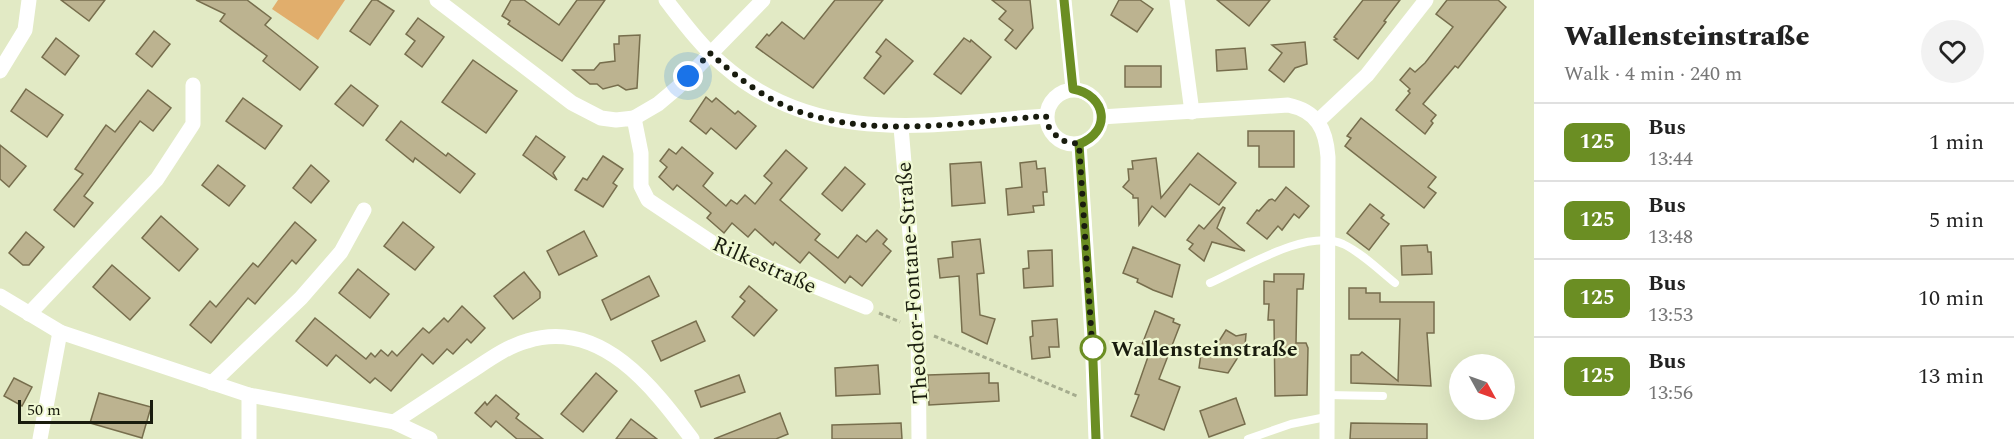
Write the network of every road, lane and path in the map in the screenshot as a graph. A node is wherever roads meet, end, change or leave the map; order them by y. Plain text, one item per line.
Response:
1 (29, 0) edge
2 (437, 0) edge
3 (666, 0) edge
4 (763, 0) edge
5 (1064, 0) edge
6 (1177, 0) edge
7 (1426, 0) edge
8 (710, 53) junction
9 (0, 72) edge
10 (193, 85) dead end
11 (1073, 89) junction
12 (1192, 112) junction
13 (1046, 116) junction
14 (1101, 117) junction
15 (634, 118) junction
16 (1318, 121) junction
17 (901, 127) junction
18 (1079, 144) junction
19 (364, 210) dead end
20 (1326, 240) junction
21 (1210, 283) dead end
22 (1395, 283) dead end
23 (0, 296) edge
24 (866, 307) joint
25 (29, 314) junction
26 (918, 330) junction
27 (60, 332) junction
28 (212, 383) junction
29 (249, 395) junction
30 (1326, 395) junction
31 (1383, 396) dead end
32 (1095, 403) junction
33 (1326, 417) junction
34 (394, 422) junction
35 (40, 439) edge
36 (249, 439) edge
37 (430, 439) edge
38 (692, 439) edge
39 (919, 439) edge
40 (1096, 439) edge
41 (1248, 439) edge
42 (1327, 439) edge

1 - 9 street
2 - 15 street
3 - 8 street
4 - 8 street
5 - 11 street
6 - 12 street
7 - 16 street
8 - 15 street
8 - 17 street
10 - 25 street
11 - 13 street
11 - 14 street
12 - 14 street
12 - 16 street
13 - 17 street
13 - 18 street
14 - 18 street
15 - 24 street, Rilkestraße
16 - 20 street
17 - 26 street, Theodor-Fontane-Straße
18 - 32 street
19 - 28 street
20 - 21 lane
20 - 22 lane
20 - 30 street
23 - 25 street
24 - 26 path
25 - 27 street
26 - 32 path
26 - 39 street, Theodor-Fontane-Straße
27 - 28 street
27 - 35 street
28 - 29 street
29 - 34 street
29 - 36 street
30 - 31 lane
30 - 33 street
32 - 40 street
33 - 41 lane
33 - 42 street
34 - 37 street
34 - 38 street

